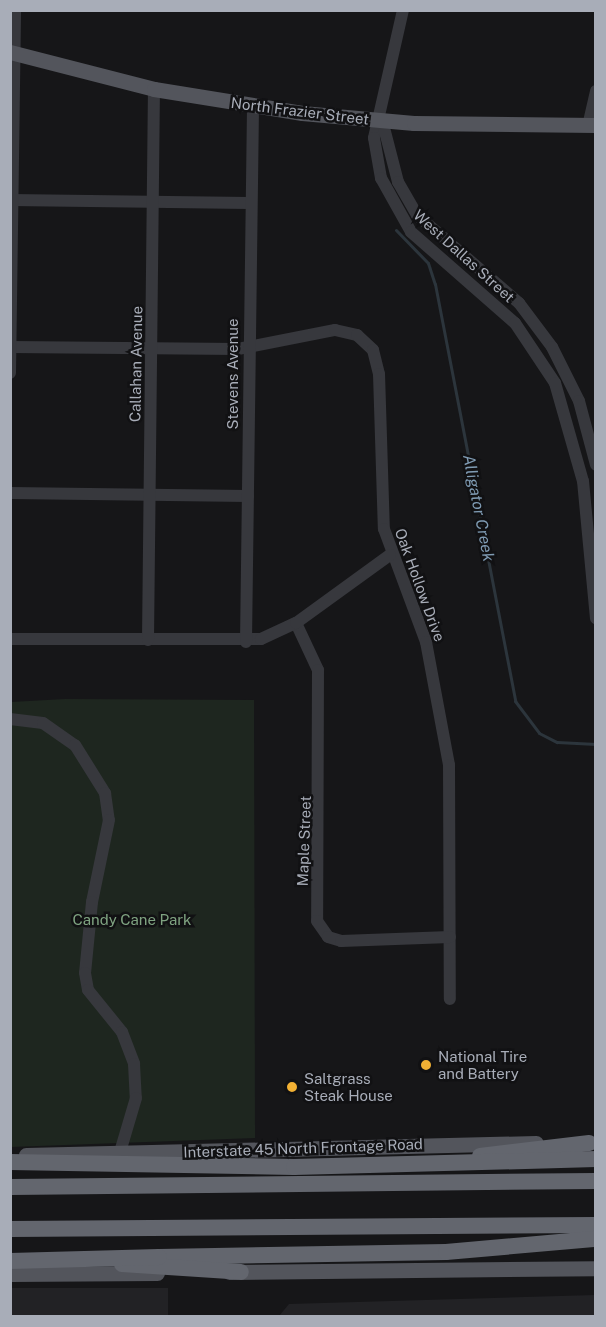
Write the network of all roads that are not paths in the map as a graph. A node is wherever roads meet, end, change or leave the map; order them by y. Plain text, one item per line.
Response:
1 (15, 10) edge
2 (403, 10) edge
3 (13, 52) edge
4 (154, 89) junction
5 (596, 91) edge
6 (254, 106) junction
7 (382, 120) junction
8 (592, 126) edge
9 (12, 200) edge
10 (154, 202) junction
11 (249, 203) junction
12 (495, 281) junction
13 (485, 294) junction
14 (249, 346) junction
15 (11, 347) edge
16 (535, 347) junction
17 (151, 348) junction
18 (10, 373) edge
19 (572, 385) junction
20 (583, 412) junction
21 (568, 418) junction
22 (596, 465) edge
23 (10, 493) edge
24 (150, 495) junction
25 (248, 496) junction
26 (590, 504) edge
27 (390, 555) junction
28 (596, 618) edge
29 (296, 623) junction
30 (10, 639) edge
31 (148, 640) junction
32 (246, 642) junction
33 (10, 719) edge
34 (450, 936) junction
35 (450, 999) dead end
36 (592, 1142) edge
37 (120, 1152) junction
38 (10, 1155) edge
39 (596, 1160) edge
40 (10, 1162) edge
41 (596, 1181) edge
42 (149, 1185) junction
43 (10, 1187) edge
44 (596, 1225) edge
45 (10, 1229) edge
46 (596, 1239) edge
47 (10, 1256) edge
48 (10, 1261) edge
49 (596, 1268) edge
50 (241, 1272) junction
51 (10, 1274) edge

1 - 3 street
2 - 7 street, West Dallas Street
3 - 4 main road, North Frazier Street
3 - 9 street
4 - 6 main road, North Frazier Street
4 - 10 street, Callahan Avenue
5 - 8 street
6 - 7 main road, North Frazier Street
6 - 11 street, Stevens Avenue
7 - 8 main road, North Frazier Street
7 - 12 street, West Dallas Street
7 - 13 street, West Dallas Street
9 - 10 street
9 - 15 street
10 - 11 street
10 - 17 street, Callahan Avenue
11 - 14 street, Stevens Avenue
12 - 13 street
12 - 19 street, West Dallas Street
13 - 16 street, West Dallas Street
14 - 17 street, Oak Hollow Drive
14 - 25 street, Stevens Avenue
14 - 27 street, Oak Hollow Drive
15 - 17 street, Oak Hollow Drive
15 - 18 street
16 - 19 street
16 - 21 street, West Dallas Street
17 - 24 street, Callahan Avenue
19 - 20 street, West Dallas Street
20 - 21 street
20 - 22 street, West Dallas Street
21 - 26 street, West Dallas Street
23 - 24 street
24 - 25 street
24 - 31 street, Callahan Avenue
25 - 32 street, Stevens Avenue
26 - 28 street, West Dallas Street
27 - 29 street
27 - 34 street, Oak Hollow Drive
29 - 32 street
29 - 34 street, Maple Street
30 - 31 street
31 - 32 street
33 - 37 street
34 - 35 street, Oak Hollow Drive
36 - 37 main road, Interstate 45 North Frontage Road
36 - 42 highway
37 - 38 main road, Interstate 45 North Frontage Road
39 - 40 highway, bridge
41 - 42 highway
42 - 43 highway
44 - 45 highway
46 - 48 highway, bridge
47 - 50 highway
49 - 50 main road
50 - 51 main road

